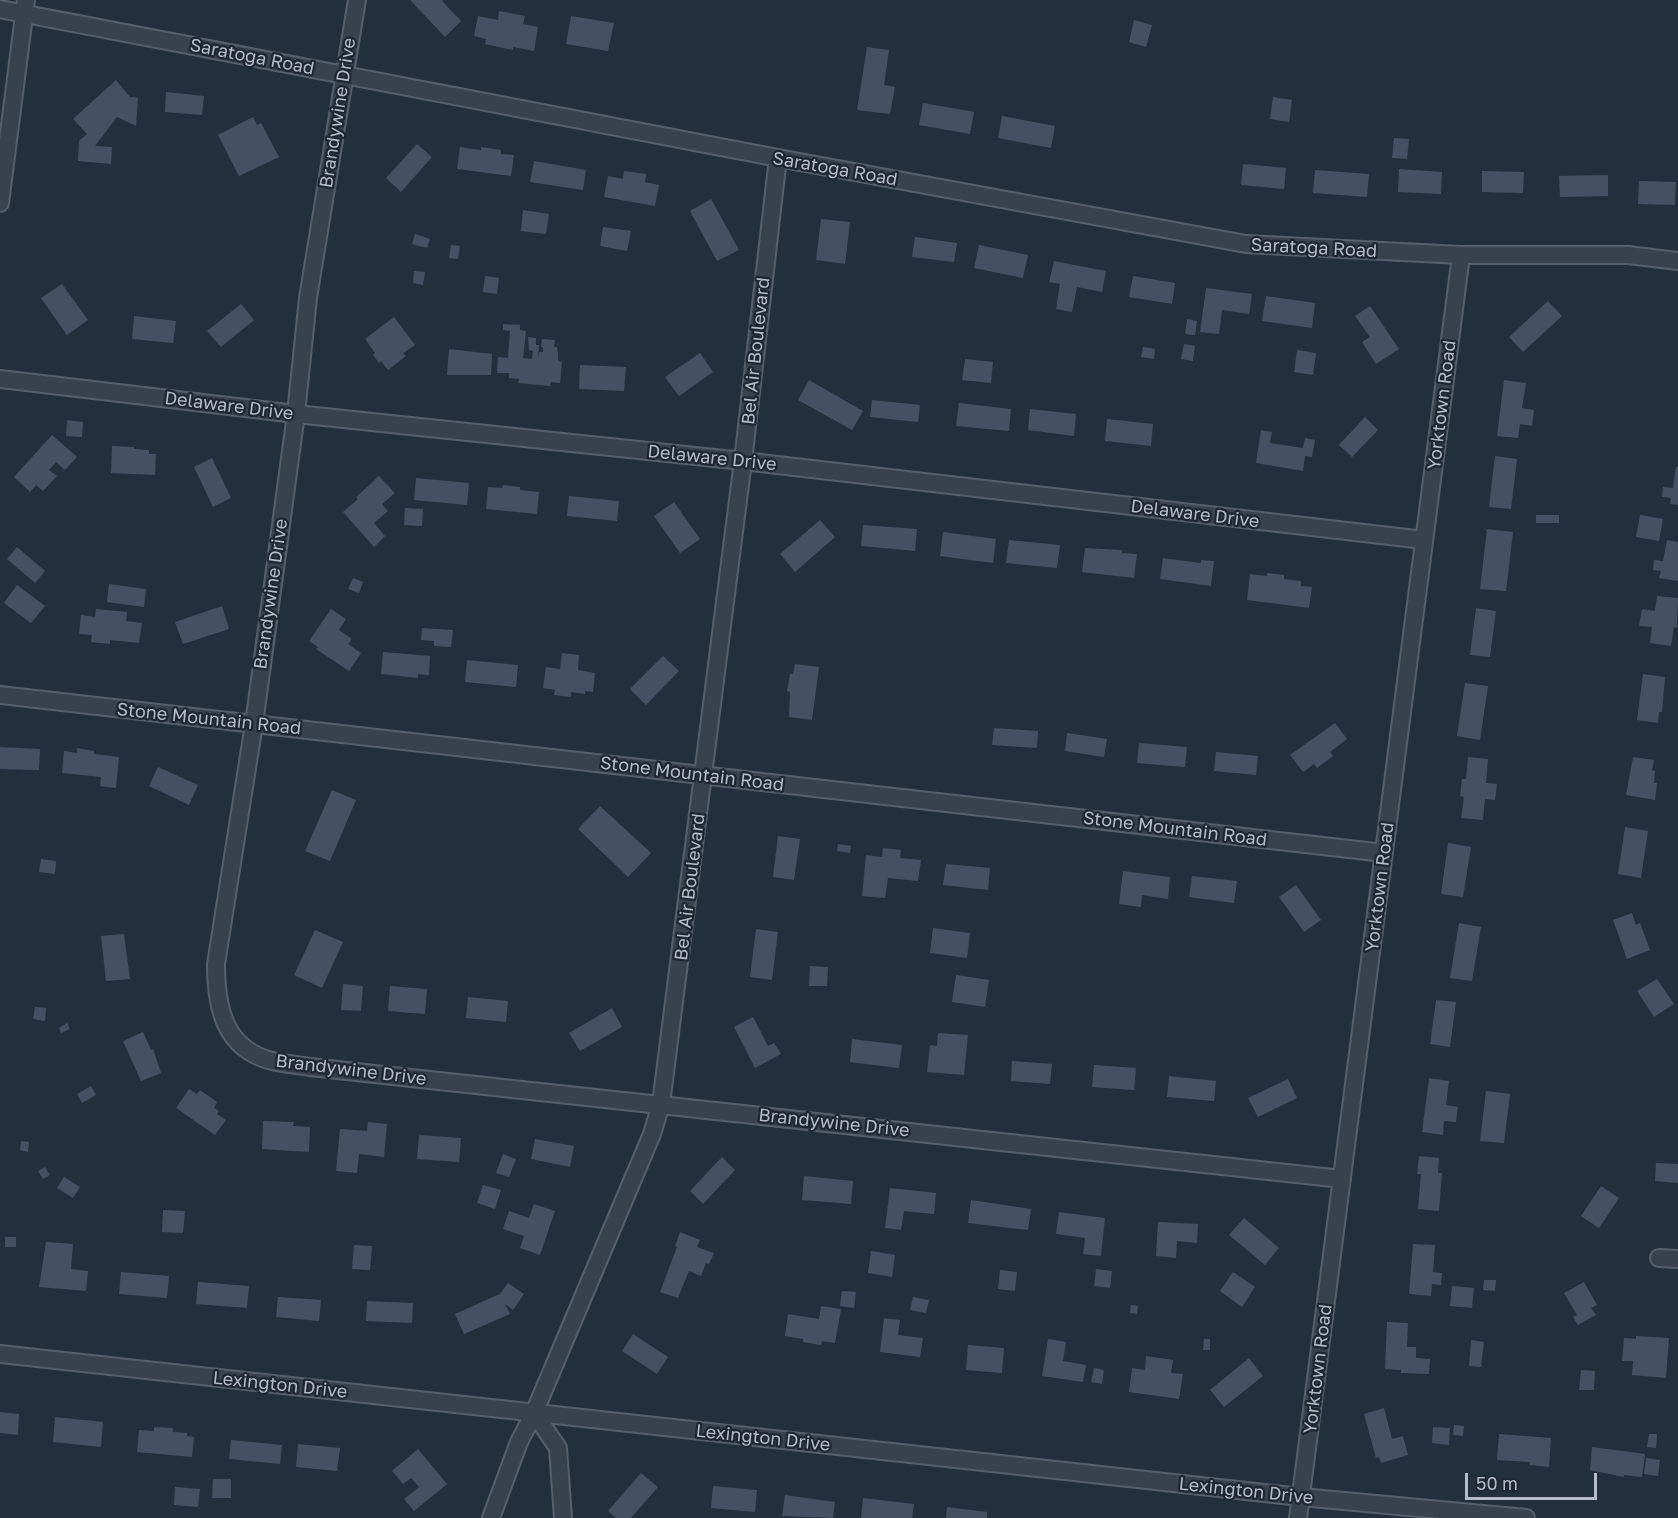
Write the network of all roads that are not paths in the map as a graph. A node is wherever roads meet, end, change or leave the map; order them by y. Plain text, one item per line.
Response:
1 (357, 0) edge
2 (25, 7) edge
3 (0, 9) edge
4 (344, 74) junction
5 (778, 158) junction
6 (0, 203) edge
7 (1461, 255) junction
8 (1678, 261) edge
9 (0, 379) edge
10 (296, 414) junction
11 (743, 461) junction
12 (1424, 540) junction
13 (0, 695) edge
14 (254, 724) junction
15 (704, 775) junction
16 (1384, 853) junction
17 (661, 1104) junction
18 (1342, 1179) junction
19 (1659, 1258) dead end
20 (1678, 1259) edge
21 (0, 1354) edge
22 (534, 1413) junction
23 (1301, 1497) junction
24 (491, 1518) edge
25 (563, 1518) edge
26 (1298, 1518) edge
27 (1526, 1518) edge

1 - 4 street, Brandywine Drive
2 - 3 street, Saratoga Road
2 - 4 street, Saratoga Road
2 - 6 street
4 - 5 street, Saratoga Road
4 - 10 street, Brandywine Drive
5 - 7 street, Saratoga Road
5 - 11 street, Bel Air Boulevard
7 - 8 street, Saratoga Road
7 - 12 street, Yorktown Road
9 - 10 street, Delaware Drive
10 - 11 street, Delaware Drive
10 - 14 street, Brandywine Drive
11 - 12 street, Delaware Drive
11 - 15 street, Bel Air Boulevard
12 - 16 street, Yorktown Road
13 - 14 street, Stone Mountain Road
14 - 15 street, Stone Mountain Road
14 - 17 street, Brandywine Drive
15 - 16 street, Stone Mountain Road
15 - 17 street, Bel Air Boulevard
16 - 18 street, Yorktown Road
17 - 18 street, Brandywine Drive
17 - 22 street, Bel Air Boulevard
18 - 23 street, Yorktown Road
19 - 20 street
21 - 22 street, Lexington Drive
22 - 23 street, Lexington Drive
22 - 24 street, Bel Air Boulevard
22 - 25 street
23 - 26 street, Yorktown Road
23 - 27 street, Lexington Drive

